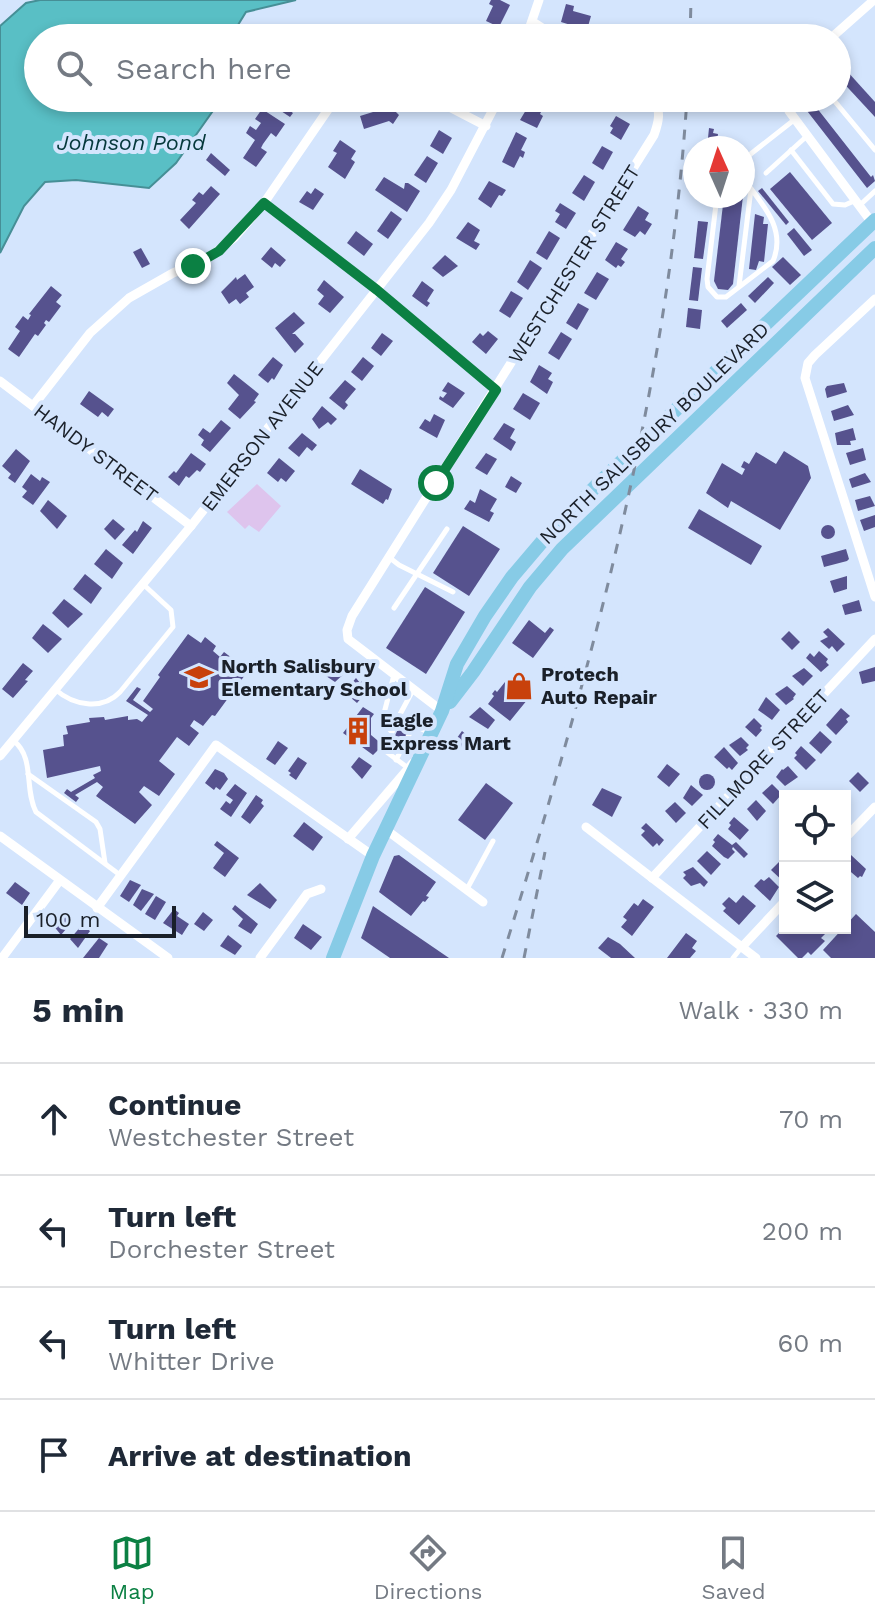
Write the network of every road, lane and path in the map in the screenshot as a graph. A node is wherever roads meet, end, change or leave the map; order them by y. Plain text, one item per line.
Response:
1 (539, 0) edge
2 (874, 0) edge
3 (533, 22) joint
4 (536, 24) edge
5 (847, 24) edge
6 (326, 112) edge
7 (459, 112) edge
8 (492, 112) edge
9 (659, 112) edge
10 (792, 112) edge
11 (844, 112) edge
12 (795, 119) junction
13 (486, 126) junction
14 (807, 136) junction
15 (791, 150) junction
16 (875, 150) edge
17 (755, 151) edge
18 (766, 173) dead end
19 (875, 191) edge
20 (755, 195) edge
21 (264, 203) junction
22 (857, 203) junction
23 (716, 208) edge
24 (749, 208) edge
25 (874, 223) edge
26 (875, 248) edge
27 (739, 287) junction
28 (377, 290) junction
29 (875, 299) edge
30 (0, 381) edge
31 (496, 390) junction
32 (33, 406) junction
33 (191, 526) junction
34 (447, 529) dead end
35 (389, 557) junction
36 (418, 573) junction
37 (142, 584) junction
38 (453, 592) dead end
39 (875, 597) edge
40 (394, 608) dead end
41 (875, 639) edge
42 (394, 675) junction
43 (55, 689) junction
44 (413, 689) junction
45 (442, 711) junction
46 (398, 718) junction
47 (414, 725) junction
48 (392, 732) junction
49 (432, 733) junction
50 (13, 740) junction
51 (423, 751) junction
52 (0, 756) edge
53 (396, 760) junction
54 (408, 768) junction
55 (28, 774) junction
56 (875, 807) edge
57 (586, 827) dead end
58 (385, 829) junction
59 (851, 832) edge
60 (0, 836) edge
61 (348, 839) junction
62 (493, 841) dead end
63 (373, 856) junction
64 (105, 864) junction
65 (121, 876) junction
66 (652, 878) junction
67 (60, 880) junction
68 (321, 889) dead end
69 (466, 889) junction
70 (483, 902) dead end
71 (779, 907) edge
72 (97, 908) junction
73 (742, 947) junction
74 (165, 957) edge
75 (2, 958) edge
76 (260, 958) edge
77 (333, 958) edge
78 (733, 958) edge
79 (756, 958) edge

1 - 3 street
2 - 5 street
3 - 4 street
6 - 21 street
7 - 13 street
8 - 13 street, EMERSON AVENUE
9 - 31 street, WESTCHESTER STREET
10 - 12 street
11 - 16 lane
12 - 14 street
12 - 17 lane
13 - 28 street, EMERSON AVENUE
14 - 15 lane
14 - 22 street
15 - 18 lane
15 - 22 lane
19 - 22 lane
20 - 27 lane
21 - 28 street
21 - 32 street
22 - 25 street
23 - 27 lane
24 - 27 lane
25 - 45 main road, NORTH SALISBURY BOULEVARD
26 - 45 main road, NORTH SALISBURY BOULEVARD
28 - 31 street
28 - 33 street, EMERSON AVENUE
29 - 39 street
30 - 32 street, HANDY STREET
31 - 35 street, WESTCHESTER STREET
32 - 33 street, HANDY STREET
33 - 37 street, EMERSON AVENUE
34 - 36 lane
35 - 36 lane
35 - 42 street, WESTCHESTER STREET
36 - 38 lane
36 - 40 lane
37 - 43 street, EMERSON AVENUE
37 - 43 lane
41 - 66 street, FILLMORE STREET
42 - 44 street
42 - 48 lane
43 - 50 street, EMERSON AVENUE
44 - 45 street
44 - 46 lane
45 - 49 main road, NORTH SALISBURY BOULEVARD
46 - 47 lane
46 - 48 lane
47 - 49 lane
47 - 53 lane
48 - 53 lane
49 - 51 main road, NORTH SALISBURY BOULEVARD
50 - 52 street, EMERSON AVENUE
50 - 55 lane
51 - 54 street
51 - 58 main road, NORTH SALISBURY BOULEVARD
53 - 54 lane
54 - 61 street
55 - 64 lane
55 - 64 lane
56 - 59 street
57 - 66 street
58 - 63 main road, NORTH SALISBURY BOULEVARD
58 - 69 street
60 - 67 street
61 - 63 street
61 - 65 street
62 - 69 lane
63 - 77 main road, NORTH SALISBURY BOULEVARD
64 - 65 lane
65 - 72 street
66 - 73 street
67 - 72 street
67 - 75 street
68 - 76 street
69 - 70 street
71 - 73 street
72 - 74 street
73 - 78 lane
73 - 79 street

